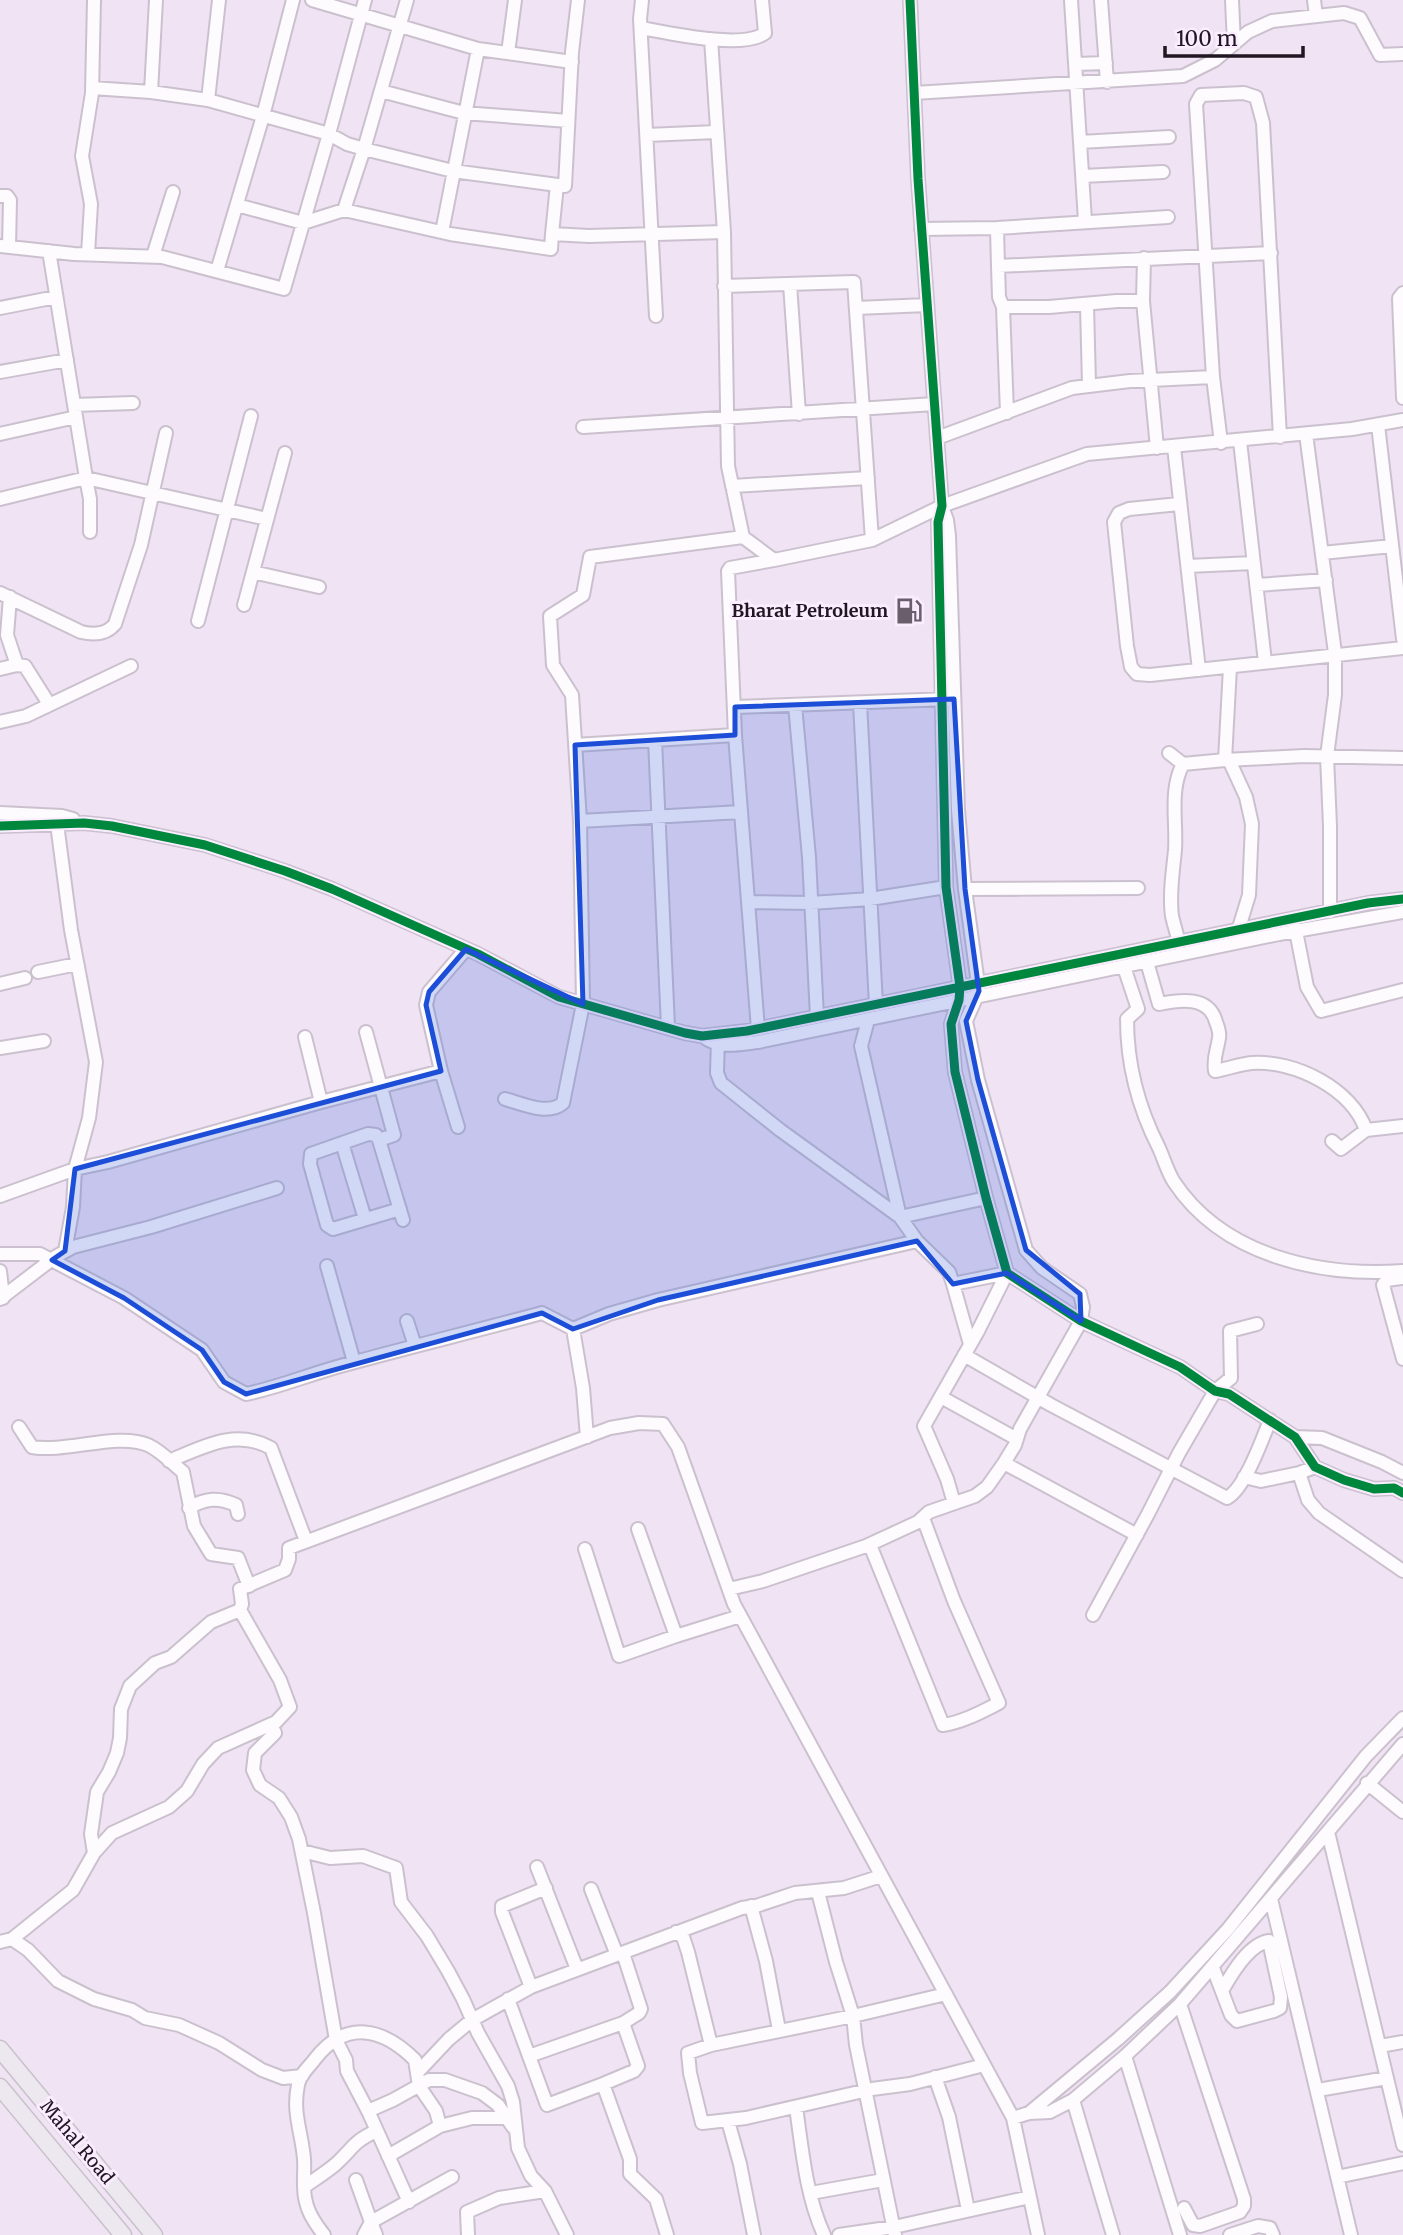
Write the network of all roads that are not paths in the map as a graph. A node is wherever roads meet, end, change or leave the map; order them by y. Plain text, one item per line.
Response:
1 (93, 0) edge
2 (156, 0) edge
3 (219, 0) edge
4 (293, 0) edge
5 (312, 0) edge
6 (365, 0) edge
7 (407, 0) edge
8 (515, 0) edge
9 (578, 0) edge
10 (642, 0) edge
11 (762, 0) edge
12 (910, 0) edge
13 (1071, 0) edge
14 (1101, 0) edge
15 (1232, 0) edge
16 (1314, 0) edge
17 (360, 14) junction
18 (1316, 16) junction
19 (400, 26) junction
20 (641, 28) junction
21 (711, 39) junction
22 (1234, 44) junction
23 (478, 49) junction
24 (508, 53) junction
25 (1403, 54) edge
26 (572, 62) junction
27 (1106, 63) junction
28 (1076, 64) junction
29 (1107, 82) junction
30 (1078, 84) junction
31 (92, 88) junction
32 (381, 91) junction
33 (151, 92) junction
34 (914, 93) junction
35 (208, 100) junction
36 (464, 113) junction
37 (264, 116) junction
38 (568, 121) junction
39 (716, 132) junction
40 (329, 134) junction
41 (648, 135) junction
42 (1169, 137) dead end
43 (1080, 142) junction
44 (364, 149) junction
45 (453, 171) junction
46 (1163, 172) dead end
47 (1083, 176) junction
48 (557, 185) junction
49 (173, 192) dead end
50 (0, 196) edge
51 (237, 205) junction
52 (344, 210) junction
53 (1168, 217) dead end
54 (1085, 221) junction
55 (303, 223) junction
56 (997, 228) junction
57 (921, 229) junction
58 (442, 232) junction
59 (651, 232) junction
60 (724, 232) junction
61 (552, 233) junction
62 (5, 247) edge
63 (49, 251) junction
64 (1270, 253) junction
65 (88, 254) junction
66 (153, 256) junction
67 (1207, 257) junction
68 (1144, 258) junction
69 (998, 266) junction
70 (217, 271) junction
71 (790, 284) junction
72 (724, 286) junction
73 (1403, 293) edge
74 (56, 297) junction
75 (1143, 301) junction
76 (927, 305) junction
77 (1087, 305) junction
78 (1003, 307) junction
79 (0, 308) edge
80 (856, 308) junction
81 (656, 316) dead end
82 (66, 360) junction
83 (0, 372) edge
84 (1213, 377) junction
85 (1152, 380) junction
86 (1089, 385) junction
87 (1403, 398) edge
88 (133, 403) dead end
89 (934, 404) junction
90 (863, 409) junction
91 (75, 411) junction
92 (1007, 413) junction
93 (799, 414) junction
94 (250, 416) dead end
95 (726, 419) junction
96 (1403, 420) edge
97 (1378, 425) junction
98 (583, 428) dead end
99 (166, 433) dead end
100 (0, 434) edge
101 (1306, 434) junction
102 (1280, 437) junction
103 (937, 438) junction
104 (1240, 441) junction
105 (1221, 443) junction
106 (1174, 447) junction
107 (1157, 448) junction
108 (285, 453) dead end
109 (86, 478) junction
110 (868, 478) junction
111 (732, 486) junction
112 (153, 495) junction
113 (0, 499) edge
114 (1179, 504) junction
115 (942, 506) junction
116 (228, 511) junction
117 (267, 520) junction
118 (90, 532) dead end
119 (743, 537) junction
120 (872, 540) junction
121 (1392, 546) junction
122 (1322, 553) junction
123 (774, 560) junction
124 (1253, 563) junction
125 (1188, 566) junction
126 (253, 572) junction
127 (1326, 580) junction
128 (1257, 585) junction
129 (319, 587) dead end
130 (5, 595) edge
131 (244, 605) dead end
132 (198, 621) dead end
133 (1403, 639) edge
134 (1403, 648) edge
135 (1335, 653) junction
136 (1265, 662) junction
137 (17, 665) junction
138 (131, 666) dead end
139 (1230, 667) junction
140 (0, 669) edge
141 (1199, 670) junction
142 (947, 699) junction
143 (860, 703) junction
144 (49, 704) junction
145 (795, 705) junction
146 (735, 707) junction
147 (0, 722) edge
148 (735, 734) junction
149 (655, 740) junction
150 (575, 745) junction
151 (1169, 753) dead end
152 (1327, 756) junction
153 (1403, 758) edge
154 (1227, 760) junction
155 (1183, 764) junction
156 (741, 811) junction
157 (0, 813) edge
158 (658, 816) junction
159 (58, 821) junction
160 (579, 821) junction
161 (0, 826) edge
162 (946, 887) junction
163 (1138, 888) dead end
164 (965, 889) junction
165 (870, 899) junction
166 (1403, 899) edge
167 (748, 902) junction
168 (811, 903) junction
169 (1330, 912) junction
170 (1403, 912) edge
171 (1294, 925) junction
172 (1238, 931) junction
173 (1180, 943) junction
174 (466, 948) junction
175 (1147, 962) junction
176 (77, 964) junction
177 (1124, 967) junction
178 (38, 972) dead end
179 (25, 978) dead end
180 (0, 984) edge
181 (978, 984) junction
182 (1403, 990) edge
183 (959, 994) junction
184 (976, 998) junction
185 (583, 1004) junction
186 (876, 1005) junction
187 (817, 1017) junction
188 (868, 1020) junction
189 (667, 1027) junction
190 (758, 1029) junction
191 (366, 1032) dead end
192 (305, 1037) dead end
193 (717, 1039) junction
194 (44, 1041) dead end
195 (0, 1048) edge
196 (441, 1071) junction
197 (380, 1086) junction
198 (505, 1100) dead end
199 (321, 1102) junction
200 (1403, 1126) edge
201 (458, 1127) dead end
202 (1367, 1130) junction
203 (379, 1140) junction
204 (1332, 1141) dead end
205 (342, 1143) junction
206 (75, 1169) junction
207 (277, 1188) dead end
208 (0, 1196) edge
209 (986, 1198) junction
210 (900, 1217) junction
211 (365, 1219) junction
212 (917, 1241) junction
213 (65, 1251) junction
214 (0, 1254) edge
215 (52, 1260) junction
216 (327, 1266) dead end
217 (0, 1271) edge
218 (1403, 1271) edge
219 (1007, 1273) junction
220 (1403, 1278) edge
221 (953, 1284) junction
222 (1, 1299) edge
223 (407, 1321) dead end
224 (1081, 1321) junction
225 (1257, 1324) dead end
226 (573, 1329) junction
227 (415, 1346) junction
228 (967, 1349) junction
229 (1403, 1359) edge
230 (354, 1362) junction
231 (1215, 1391) junction
232 (941, 1396) junction
233 (1038, 1397) junction
234 (1270, 1420) junction
235 (19, 1427) dead end
236 (587, 1437) junction
237 (1295, 1437) junction
238 (1017, 1439) junction
239 (169, 1461) junction
240 (1004, 1463) junction
241 (1315, 1466) junction
242 (1172, 1467) junction
243 (1299, 1473) junction
244 (1402, 1473) edge
245 (1244, 1477) junction
246 (1399, 1491) edge
247 (954, 1503) junction
248 (189, 1508) junction
249 (238, 1514) dead end
250 (923, 1518) junction
251 (638, 1529) dead end
252 (1136, 1535) junction
253 (306, 1541) junction
254 (870, 1545) junction
255 (585, 1549) dead end
256 (1403, 1571) edge
257 (249, 1586) junction
258 (729, 1589) junction
259 (240, 1610) junction
260 (1093, 1615) dead end
261 (740, 1616) junction
262 (676, 1636) junction
263 (1403, 1718) edge
264 (271, 1725) junction
265 (1403, 1744) edge
266 (1367, 1783) junction
267 (1403, 1812) edge
268 (1328, 1832) junction
269 (302, 1851) junction
270 (94, 1853) junction
271 (537, 1867) dead end
272 (881, 1875) junction
273 (546, 1888) junction
274 (592, 1889) dead end
275 (818, 1892) junction
276 (1271, 1899) junction
277 (751, 1906) junction
278 (1250, 1926) junction
279 (676, 1931) junction
280 (6, 1941) edge
281 (1262, 1942) junction
282 (1231, 1947) junction
283 (620, 1954) junction
284 (1242, 1962) junction
285 (1213, 1968) junction
286 (577, 1969) junction
287 (531, 1987) junction
288 (1223, 1989) junction
289 (946, 1994) junction
290 (508, 1999) junction
291 (1180, 2004) junction
292 (853, 2017) junction
293 (472, 2020) junction
294 (623, 2023) junction
295 (779, 2030) junction
296 (336, 2040) junction
297 (1403, 2042) edge
298 (711, 2045) junction
299 (1380, 2046) junction
300 (0, 2049) edge
301 (529, 2056) junction
302 (1125, 2056) junction
303 (984, 2065) junction
304 (418, 2073) junction
305 (302, 2076) junction
306 (935, 2077) junction
307 (1387, 2078) junction
308 (603, 2084) junction
309 (0, 2087) edge
310 (419, 2087) junction
311 (1318, 2090) junction
312 (867, 2091) junction
313 (1073, 2100) junction
314 (796, 2106) junction
315 (368, 2111) junction
316 (1029, 2113) junction
317 (507, 2118) junction
318 (1013, 2118) junction
319 (728, 2121) junction
320 (440, 2126) junction
321 (515, 2130) junction
322 (376, 2131) junction
323 (1403, 2146) edge
324 (388, 2156) junction
325 (1403, 2163) edge
326 (452, 2177) dead end
327 (1338, 2177) junction
328 (356, 2180) dead end
329 (883, 2180) junction
330 (304, 2187) junction
331 (545, 2192) junction
332 (811, 2193) junction
333 (1030, 2197) junction
334 (409, 2202) junction
335 (1184, 2208) dead end
336 (968, 2210) junction
337 (371, 2222) junction
338 (895, 2231) edge
339 (123, 2235) edge
340 (154, 2235) edge
341 (324, 2235) edge
342 (364, 2235) edge
343 (376, 2235) edge
344 (468, 2235) edge
345 (567, 2235) edge
346 (667, 2235) edge
347 (754, 2235) edge
348 (824, 2235) edge
349 (839, 2235) edge
350 (1038, 2235) edge
351 (1113, 2235) edge
352 (1180, 2235) edge
353 (1230, 2235) edge
354 (1273, 2235) edge
355 (1351, 2235) edge

1 - 31 street
2 - 33 street
3 - 35 street
4 - 37 street
5 - 17 street
6 - 17 street
7 - 19 street
8 - 24 street
9 - 26 street
10 - 20 street
11 - 21 street
12 - 34 street
13 - 28 street
14 - 27 street
15 - 22 street
16 - 18 street
17 - 19 street
17 - 40 street
18 - 22 street
18 - 25 street
19 - 23 street
19 - 32 street
20 - 21 street
20 - 41 street
21 - 39 street
22 - 29 street
23 - 24 street
23 - 36 street
24 - 26 street
26 - 38 street
27 - 28 street
27 - 29 street
28 - 30 street
29 - 30 street
30 - 34 street
30 - 43 street
31 - 33 street
31 - 65 street
32 - 36 street
32 - 44 street
33 - 35 street
34 - 57 street
35 - 37 street
36 - 38 street
36 - 45 street
37 - 40 street
37 - 51 street
38 - 48 street
39 - 41 street
39 - 60 street
40 - 44 street
40 - 55 street
41 - 59 street
42 - 43 street
43 - 47 street
44 - 45 street
44 - 52 street
45 - 48 street
45 - 58 street
46 - 47 street
47 - 54 street
48 - 61 street
49 - 66 street
50 - 62 street
51 - 55 street
51 - 70 street
52 - 55 street
52 - 58 street
53 - 54 street
54 - 56 street
55 - 70 street
56 - 57 street
56 - 69 street
57 - 76 street
58 - 61 street
59 - 60 street
59 - 61 street
59 - 81 street
60 - 72 street
62 - 63 street
63 - 65 street
63 - 74 street
64 - 67 street
64 - 67 street
64 - 102 street
65 - 66 street
66 - 70 street
67 - 68 street
67 - 84 street
68 - 69 street
68 - 75 street
69 - 78 street
71 - 72 street
71 - 80 street
71 - 93 street
72 - 95 street
73 - 87 street
74 - 79 street
74 - 82 street
75 - 77 street
75 - 85 street
76 - 80 street
76 - 89 street
77 - 78 street
77 - 86 street
78 - 92 street
80 - 90 street
82 - 83 street
82 - 91 street
84 - 85 street
84 - 105 street
85 - 86 street
85 - 107 street
86 - 92 street
88 - 91 street
89 - 90 street
89 - 103 street
90 - 93 street
90 - 110 street
91 - 100 street
91 - 109 street
92 - 103 street
93 - 95 street
94 - 116 street
95 - 98 street
95 - 111 street
96 - 97 street
97 - 101 street
97 - 121 street
99 - 112 street
101 - 102 street
101 - 122 street
102 - 104 street
103 - 115 street
104 - 105 street
104 - 124 street
105 - 106 street
106 - 107 street
106 - 114 street
107 - 115 street
108 - 117 street
109 - 112 street
109 - 113 street
109 - 118 street
110 - 111 street
110 - 120 street
111 - 119 street
112 - 116 street
112 - 130 street
114 - 125 street
114 - 141 street
115 - 120 street
115 - 142 street
116 - 117 street
116 - 132 street
117 - 126 street
119 - 123 street
119 - 150 street
120 - 123 street
121 - 122 street
121 - 133 street
122 - 127 street
123 - 146 street
124 - 125 street
124 - 128 street
125 - 141 street
126 - 129 street
126 - 131 street
127 - 128 street
127 - 135 street
128 - 136 street
130 - 137 street
134 - 135 street
135 - 136 street
135 - 152 street
136 - 139 street
137 - 140 street
137 - 144 street
138 - 144 street
139 - 141 street
139 - 154 street
142 - 143 street
142 - 162 street
142 - 164 street
143 - 145 street
143 - 165 street
144 - 147 street
145 - 146 street
145 - 168 street
146 - 148 street
148 - 149 street
148 - 156 street
149 - 150 street
149 - 158 street
150 - 160 street
151 - 155 street
152 - 153 street
152 - 154 street
152 - 169 street
154 - 155 street
154 - 172 street
155 - 173 street
156 - 158 street
156 - 167 street
157 - 159 street
158 - 160 street
158 - 189 street
159 - 161 street
159 - 174 street
159 - 176 street
160 - 185 street
162 - 165 street
162 - 183 street
163 - 164 street
164 - 181 street
165 - 168 street
165 - 186 street
166 - 169 street
167 - 168 street
167 - 190 street
168 - 187 street
169 - 171 street
170 - 171 street
171 - 172 street
171 - 175 street
171 - 182 street
172 - 173 street
173 - 181 street
174 - 185 street
174 - 196 street
175 - 177 street
175 - 202 street
176 - 178 street
176 - 206 street
177 - 184 street
177 - 218 street
179 - 180 street
181 - 183 street
181 - 184 street
183 - 184 street
183 - 186 street
183 - 188 street
183 - 209 street
184 - 224 street
185 - 189 street
185 - 198 street
186 - 187 street
187 - 190 street
188 - 193 street
188 - 210 street
189 - 193 street
190 - 193 street
191 - 197 street
192 - 199 street
193 - 210 street
194 - 195 street
196 - 197 street
196 - 201 street
197 - 199 street
197 - 203 street
199 - 206 street
200 - 202 street
202 - 204 street
203 - 205 street
203 - 211 street
205 - 211 street
205 - 211 street
206 - 208 street
206 - 213 street
207 - 213 street
209 - 210 street
209 - 219 street
210 - 212 street
212 - 221 street
212 - 226 street
213 - 215 street
214 - 215 street
215 - 222 street
215 - 230 street
216 - 230 street
217 - 222 street
219 - 221 street
219 - 224 street
219 - 228 street
220 - 229 street
221 - 228 street
223 - 227 street
224 - 231 street
224 - 233 street
225 - 231 street
226 - 227 street
226 - 236 street
227 - 230 street
228 - 232 street
228 - 233 street
231 - 234 street
231 - 242 street
232 - 238 street
232 - 247 street
233 - 238 street
233 - 242 street
234 - 237 street
234 - 245 street
235 - 239 street
236 - 253 street
236 - 258 street
237 - 241 street
237 - 244 street
238 - 240 street
239 - 248 street
239 - 253 street
240 - 247 street
240 - 252 street
241 - 243 street
241 - 246 street
242 - 245 street
242 - 252 street
243 - 245 street
243 - 256 street
244 - 246 street
247 - 250 street
248 - 249 street
248 - 257 street
250 - 254 street
250 - 254 street
251 - 262 street
252 - 260 street
253 - 257 street
254 - 258 street
255 - 262 street
257 - 259 street
258 - 261 street
259 - 264 street
259 - 270 street
261 - 262 street
261 - 272 street
263 - 316 street
264 - 269 street
264 - 270 street
265 - 266 street
266 - 267 street
266 - 268 street
268 - 276 street
268 - 299 street
269 - 293 street
269 - 296 street
270 - 280 street
271 - 273 street
272 - 275 street
272 - 289 street
273 - 286 street
273 - 287 street
274 - 283 street
275 - 277 street
275 - 292 street
276 - 278 street
276 - 311 street
277 - 279 street
277 - 295 street
278 - 281 street
278 - 282 street
279 - 283 street
279 - 298 street
280 - 305 street
281 - 284 street
281 - 288 street
282 - 284 street
282 - 285 street
283 - 286 street
283 - 294 street
284 - 288 street
285 - 288 street
285 - 291 street
286 - 287 street
287 - 290 street
289 - 292 street
289 - 303 street
290 - 293 street
290 - 301 street
291 - 302 street
291 - 335 street
292 - 295 street
292 - 312 street
293 - 304 street
293 - 321 street
294 - 301 street
294 - 308 street
295 - 298 street
296 - 304 street
296 - 305 street
296 - 315 street
297 - 299 street
298 - 319 street
299 - 307 street
300 - 340 main road, Mahal Road
301 - 308 street
302 - 313 street
302 - 352 street
303 - 306 street
303 - 318 street
304 - 310 street
305 - 330 street
306 - 312 street
306 - 336 street
307 - 311 street
307 - 323 street
308 - 346 street
309 - 339 main road, Mahal Road
310 - 315 street
310 - 317 street
310 - 320 street
311 - 327 street
312 - 314 street
312 - 329 street
313 - 316 street
313 - 351 street
314 - 319 street
314 - 332 street
315 - 322 street
316 - 318 street
317 - 320 street
317 - 321 street
318 - 333 street
319 - 347 street
320 - 324 street
321 - 331 street
322 - 324 street
322 - 330 street
324 - 334 street
325 - 327 street
326 - 334 street
327 - 355 street
328 - 337 street
329 - 332 street
329 - 338 street
330 - 341 street
331 - 344 street
331 - 345 street
332 - 348 street
333 - 336 street
333 - 350 street
334 - 337 street
336 - 338 street
337 - 342 street
337 - 343 street
338 - 349 street
353 - 354 street

